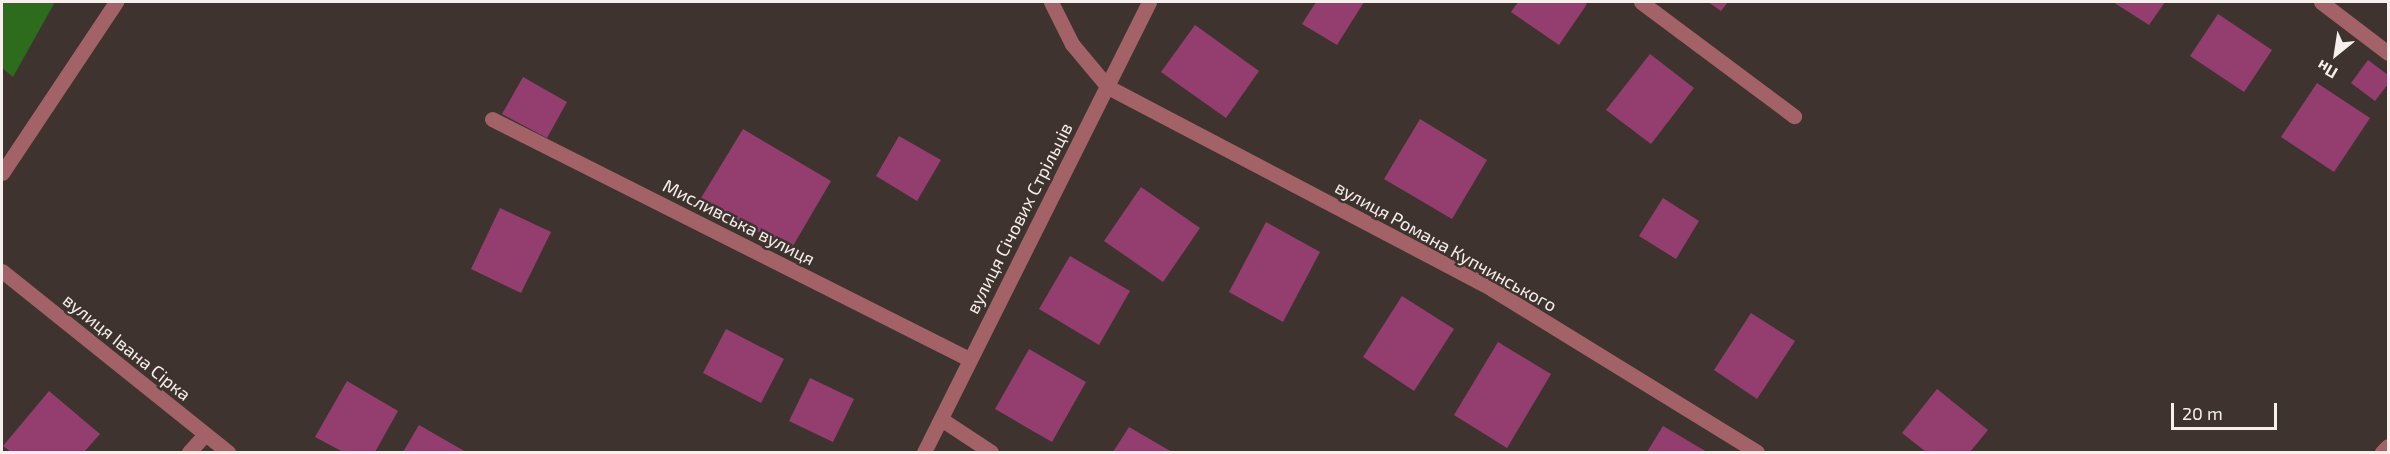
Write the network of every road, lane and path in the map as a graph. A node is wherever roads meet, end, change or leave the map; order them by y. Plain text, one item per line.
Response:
1 (116, 2) edge
2 (1051, 2) edge
3 (1149, 2) edge
4 (1641, 2) edge
5 (2321, 2) edge
6 (2388, 53) edge
7 (1108, 87) junction
8 (1794, 116) dead end
9 (492, 119) dead end
10 (2, 173) edge
11 (2, 271) edge
12 (969, 359) junction
13 (941, 419) junction
14 (205, 434) junction
15 (2388, 446) edge
16 (189, 453) edge
17 (228, 453) edge
18 (924, 453) edge
19 (991, 453) edge
20 (1757, 453) edge
21 (2382, 453) edge

1 - 10 street
2 - 7 street
3 - 7 street, вулиця Січових Стрільців
4 - 8 street
5 - 6 street
7 - 12 street, вулиця Січових Стрільців
7 - 20 street, вулиця Романа Купчинського
9 - 12 street, Мисливська вулиця
11 - 14 street, вулиця Івана Сірка
12 - 13 street, вулиця Січових Стрільців
13 - 18 street, вулиця Січових Стрільців
13 - 19 street
14 - 16 street
14 - 17 street, вулиця Івана Сірка
15 - 21 street

